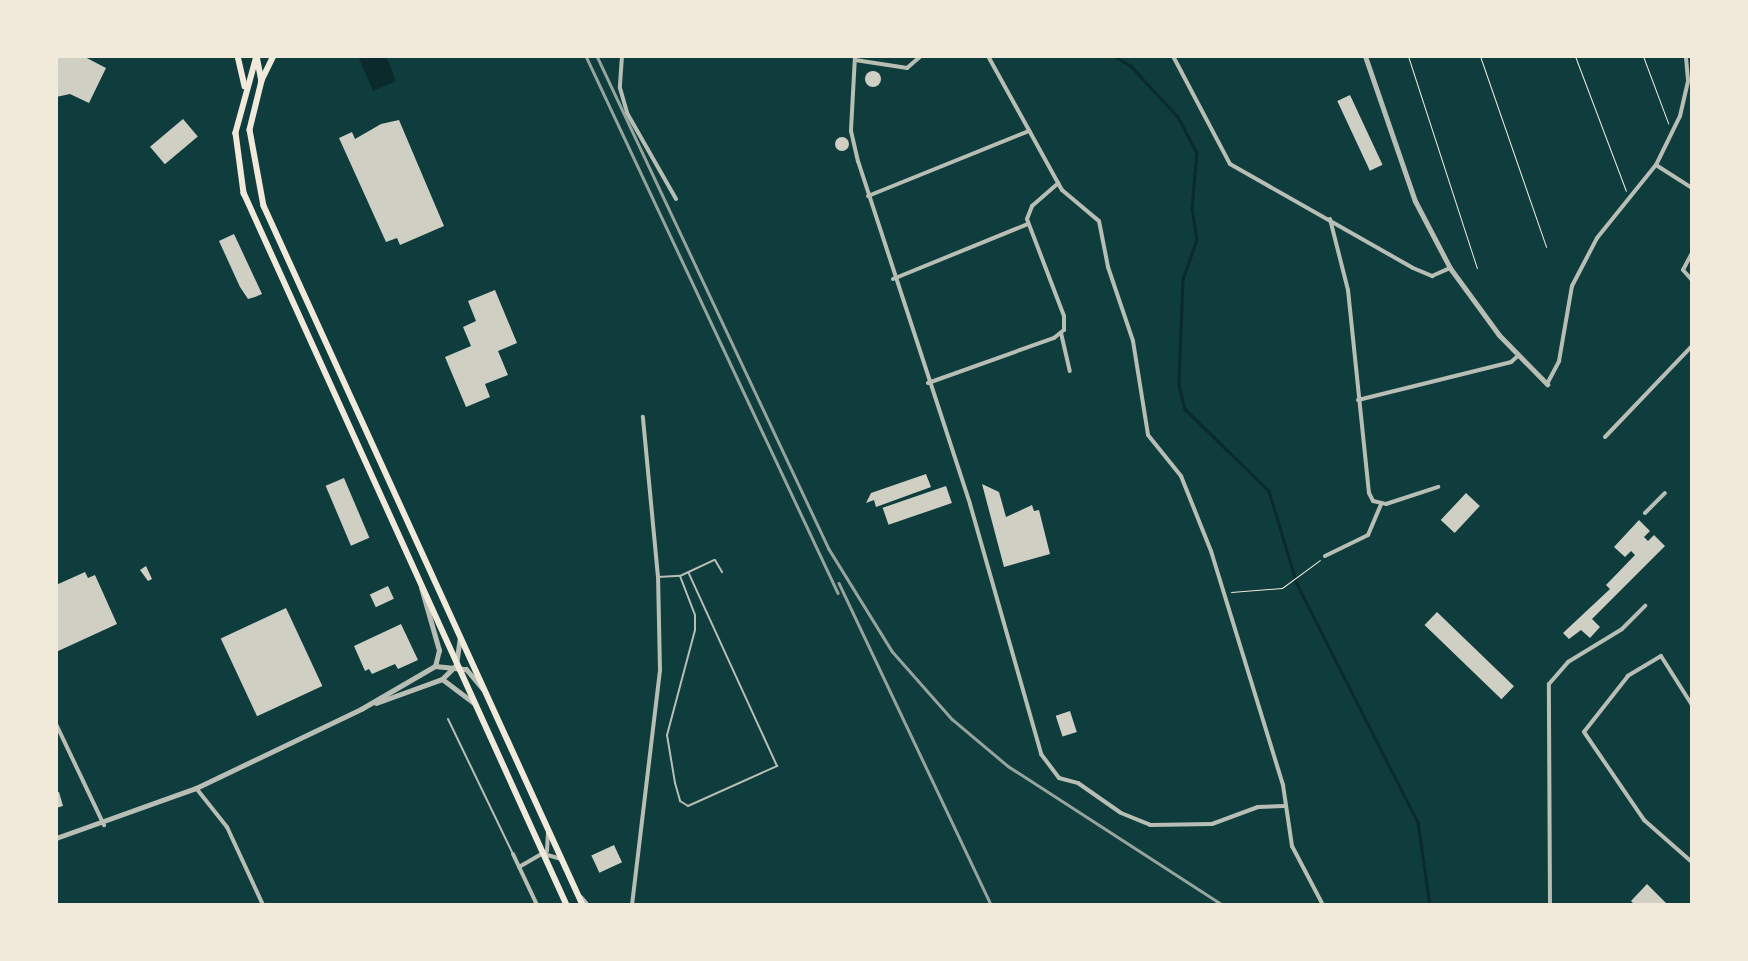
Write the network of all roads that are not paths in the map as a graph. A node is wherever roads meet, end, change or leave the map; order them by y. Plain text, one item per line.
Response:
1 (238, 56) edge
2 (257, 56) edge
3 (274, 56) edge
4 (622, 56) edge
5 (921, 56) edge
6 (988, 56) edge
7 (1173, 56) edge
8 (1365, 56) edge
9 (1686, 56) edge
10 (855, 58) edge
11 (262, 81) junction
12 (245, 86) junction
13 (1030, 130) junction
14 (1656, 165) junction
15 (1058, 183) junction
16 (1691, 187) edge
17 (868, 196) junction
18 (676, 199) dead end
19 (1330, 219) junction
20 (1028, 224) junction
21 (1692, 253) edge
22 (1450, 268) junction
23 (893, 279) junction
24 (1692, 280) edge
25 (1061, 333) junction
26 (1692, 346) edge
27 (1518, 356) junction
28 (1070, 371) dead end
29 (928, 383) junction
30 (1547, 384) joint
31 (1358, 400) junction
32 (643, 417) dead end
33 (1605, 437) dead end
34 (1438, 488) dead end
35 (1664, 493) dead end
36 (1381, 504) junction
37 (1645, 513) dead end
38 (1325, 556) road end
39 (688, 572) junction
40 (722, 572) dead end
41 (680, 576) junction
42 (658, 577) junction
43 (421, 587) junction
44 (1645, 606) dead end
45 (460, 634) junction
46 (456, 665) junction
47 (435, 666) junction
48 (442, 679) junction
49 (486, 692) junction
50 (473, 702) junction
51 (1692, 705) edge
52 (361, 709) junction
53 (448, 720) dead end
54 (56, 724) edge
55 (196, 788) junction
56 (1284, 806) junction
57 (104, 825) junction
58 (547, 825) junction
59 (56, 838) edge
60 (513, 854) joint
61 (544, 854) junction
62 (563, 860) junction
63 (1692, 862) edge
64 (519, 867) junction
65 (578, 892) junction
66 (263, 905) edge
67 (536, 905) edge
68 (567, 905) edge
69 (583, 905) edge
70 (588, 905) edge
71 (632, 905) edge
72 (1323, 905) edge
73 (1550, 905) edge

1 - 12 main road
2 - 11 main road
2 - 12 main road
3 - 11 main road
4 - 18 street
5 - 10 street
6 - 13 street
7 - 19 street
8 - 22 street
9 - 14 street
10 - 17 street
11 - 45 main road
12 - 43 main road
13 - 15 street
13 - 17 street
14 - 16 street
14 - 30 street
15 - 20 street
15 - 56 street
17 - 23 street
19 - 22 street
19 - 31 street
20 - 23 street
20 - 25 street
21 - 24 street
22 - 27 street
23 - 29 street
25 - 28 street
25 - 29 street
26 - 33 street
27 - 30 street
27 - 31 street
29 - 56 street
31 - 36 street
32 - 42 street
34 - 36 street
35 - 37 street
36 - 38 street
39 - 40 lane
39 - 41 lane
39 - 41 lane
41 - 42 lane
42 - 71 street
43 - 46 main road
43 - 47 street
44 - 73 street
45 - 46 street
45 - 49 main road
46 - 47 street
46 - 48 street
46 - 49 street
46 - 50 main road
47 - 52 street
48 - 50 street
48 - 52 street
49 - 58 main road
50 - 61 main road
51 - 63 street
52 - 55 street
53 - 60 lane
54 - 57 street
55 - 57 street
55 - 66 street
56 - 72 street
57 - 59 street
58 - 61 street
58 - 62 main road
60 - 64 street
61 - 62 street
61 - 64 street
61 - 68 main road
62 - 65 main road
64 - 67 street
65 - 69 main road
65 - 70 street

